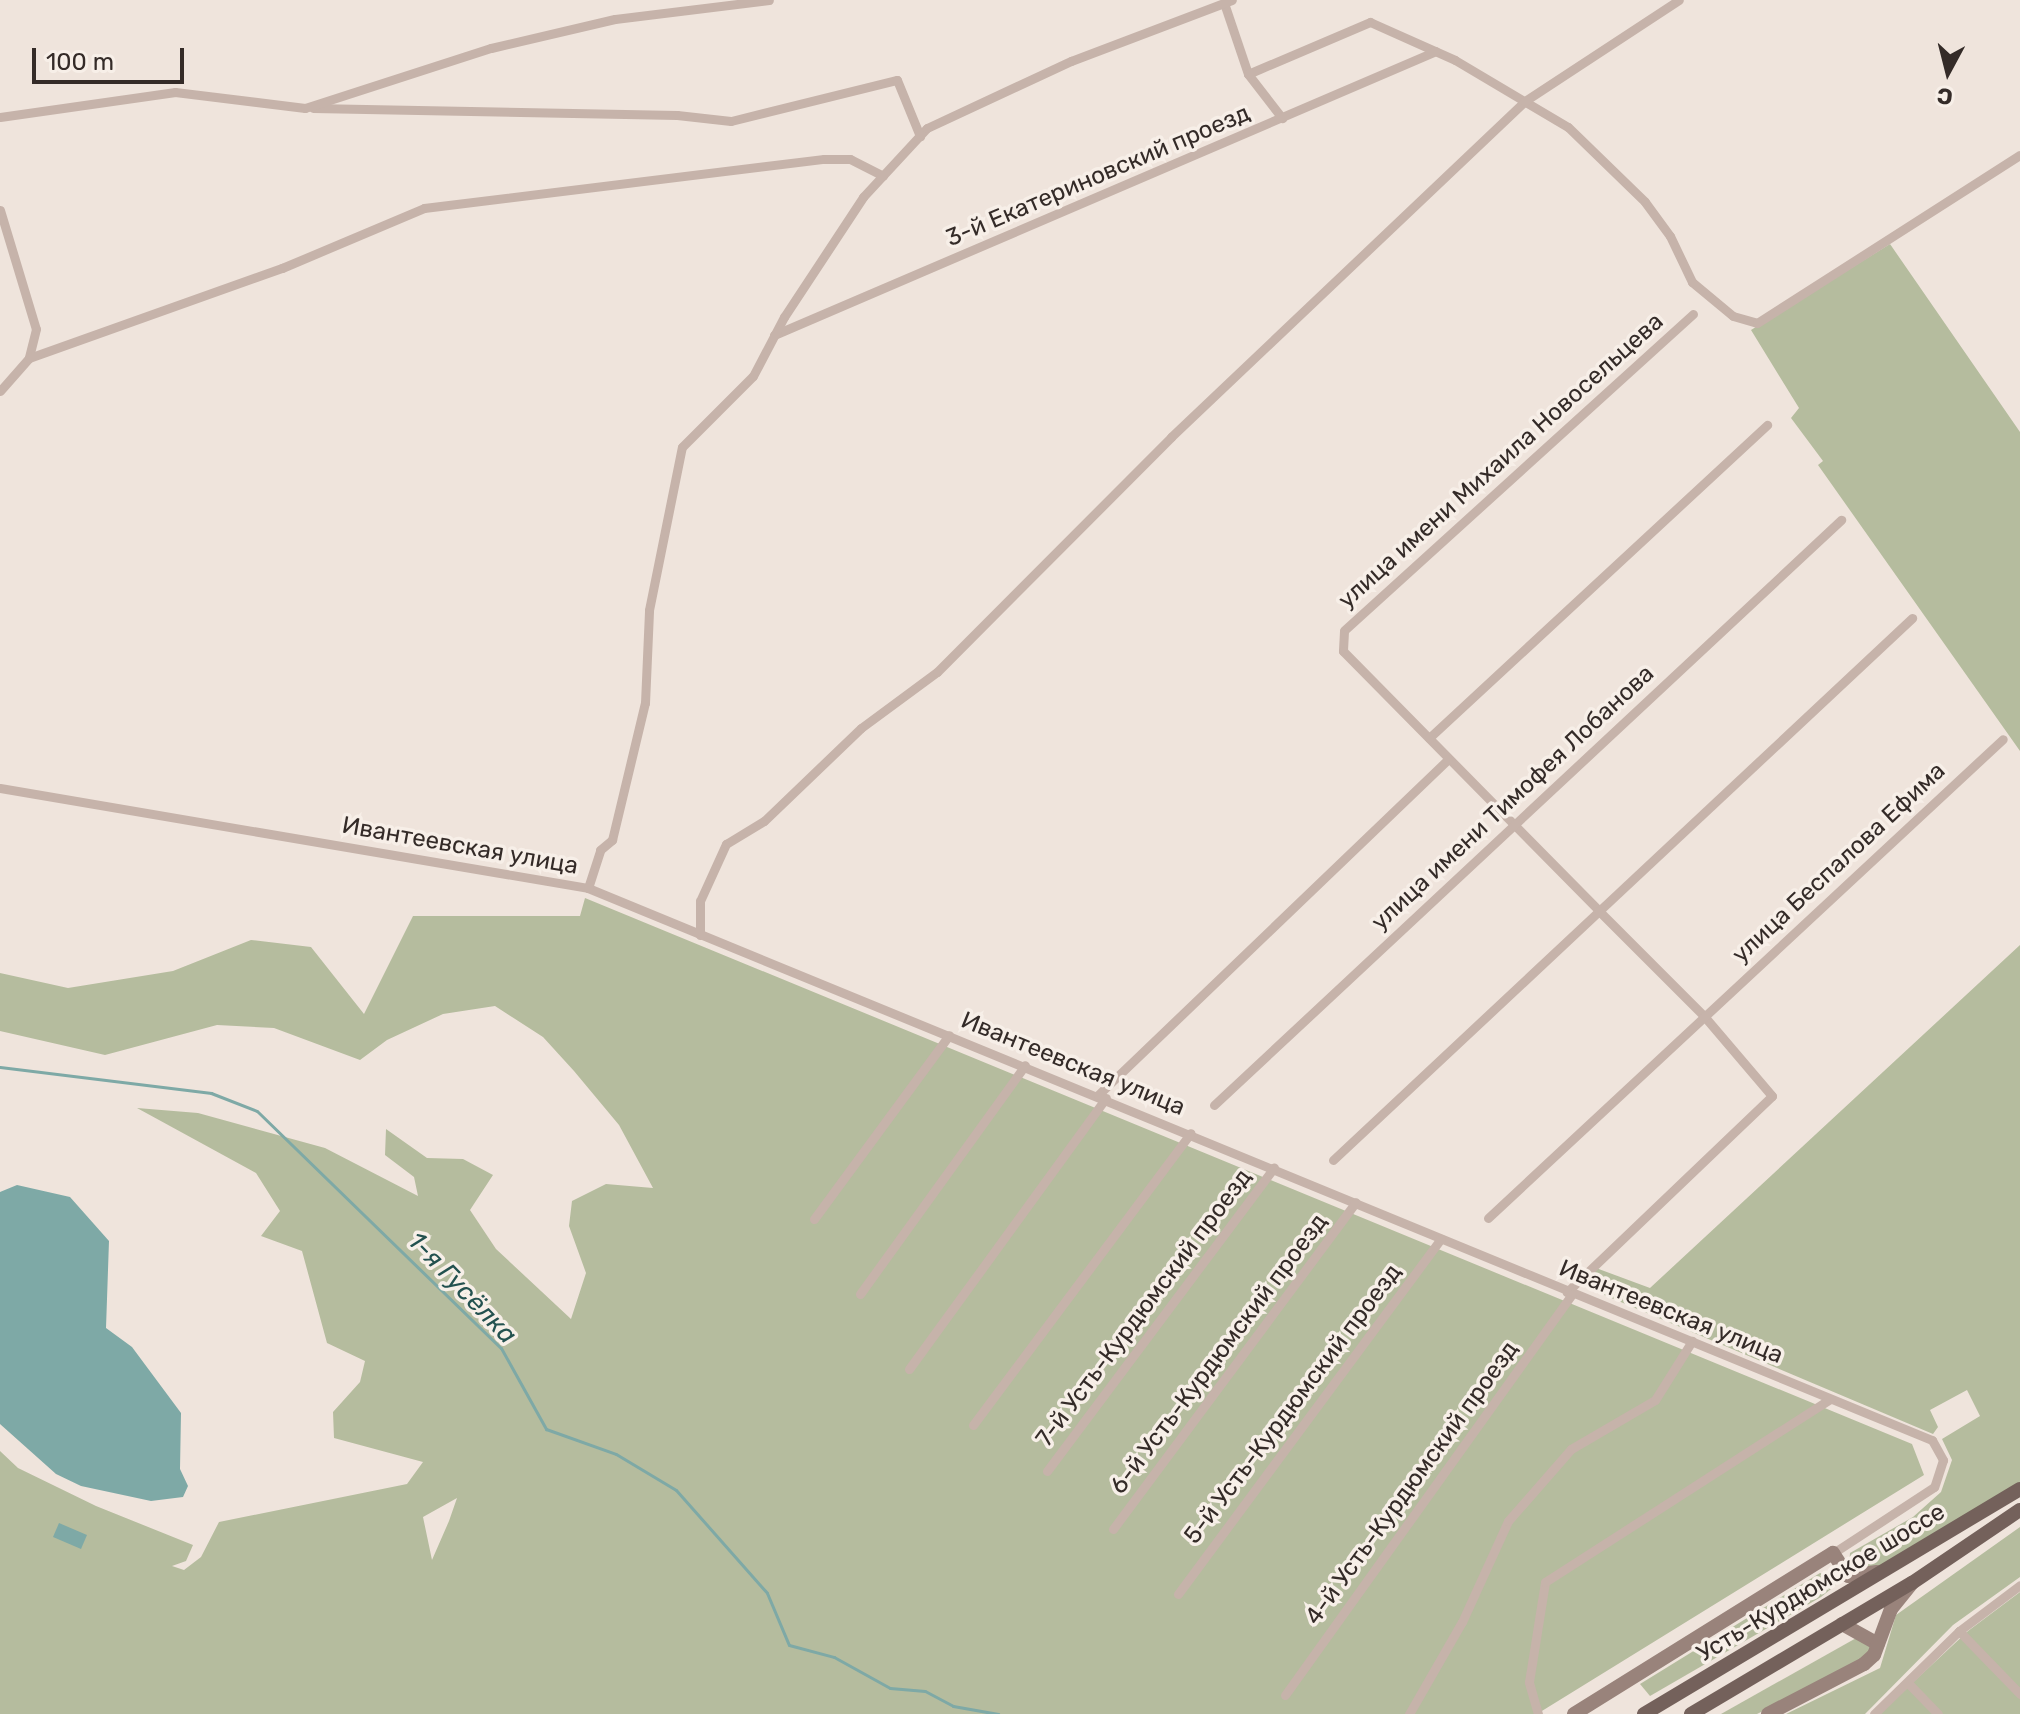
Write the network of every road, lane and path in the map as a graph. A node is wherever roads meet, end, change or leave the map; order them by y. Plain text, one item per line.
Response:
1 (769, 0) edge
2 (1679, 0) edge
3 (1228, 1) edge
4 (1436, 51) junction
5 (1248, 74) junction
6 (1525, 101) junction
7 (305, 108) junction
8 (0, 117) edge
9 (1282, 118) junction
10 (920, 136) junction
11 (2020, 155) edge
12 (883, 176) junction
13 (0, 210) edge
14 (1693, 314) dead end
15 (774, 335) junction
16 (29, 358) junction
17 (0, 391) edge
18 (1767, 425) dead end
19 (1841, 520) dead end
20 (1912, 618) dead end
21 (1429, 738) junction
22 (2003, 739) dead end
23 (1448, 759) junction
24 (0, 788) edge
25 (1516, 823) junction
26 (588, 888) junction
27 (1599, 911) junction
28 (700, 935) junction
29 (1704, 1016) junction
30 (949, 1035) junction
31 (1025, 1065) junction
32 (1102, 1096) junction
33 (1214, 1105) dead end
34 (1191, 1133) junction
35 (1333, 1160) dead end
36 (1274, 1168) junction
37 (1356, 1202) junction
38 (1488, 1218) dead end
39 (814, 1219) dead end
40 (1441, 1239) junction
41 (1570, 1293) junction
42 (860, 1294) dead end
43 (1692, 1341) junction
44 (909, 1369) dead end
45 (1830, 1399) junction
46 (973, 1425) dead end
47 (1047, 1471) dead end
48 (2020, 1489) edge
49 (2020, 1510) edge
50 (1113, 1529) dead end
51 (1833, 1553) junction
52 (1842, 1571) junction
53 (1885, 1572) junction
54 (1912, 1583) junction
55 (2018, 1590) edge
56 (1178, 1594) dead end
57 (1832, 1606) junction
58 (1842, 1624) junction
59 (1959, 1631) junction
60 (1878, 1644) junction
61 (1908, 1683) junction
62 (2020, 1694) edge
63 (1285, 1695) dead end
64 (1409, 1714) edge
65 (1538, 1714) edge
66 (1574, 1714) edge
67 (1644, 1714) edge
68 (1691, 1714) edge
69 (1768, 1714) edge
70 (1874, 1714) edge
71 (1938, 1714) edge

1 - 7 street
2 - 6 street
3 - 5 street
3 - 10 street
4 - 5 street
4 - 6 street
4 - 9 street, 3-й Екатериновский проезд
5 - 9 street
6 - 11 street
6 - 28 street
7 - 8 street
7 - 10 street
9 - 15 street, 3-й Екатериновский проезд
10 - 12 street
12 - 15 street
12 - 16 street
13 - 16 street
14 - 21 street, улица имени Михаила Новосельцева
15 - 26 street
16 - 17 street
18 - 21 street
19 - 25 street, улица имени Тимофея Лобанова
20 - 27 street
21 - 23 street
22 - 29 street, улица Беспалова Ефима
23 - 25 street
23 - 32 street
24 - 26 street, Ивантеевская улица
25 - 27 street
25 - 33 street, улица имени Тимофея Лобанова
26 - 28 street, Ивантеевская улица
27 - 29 street
27 - 35 street
28 - 30 street, Ивантеевская улица
29 - 38 street, улица Беспалова Ефима
29 - 41 street, 4-й Усть-Курдюмский проезд
30 - 31 street, Ивантеевская улица
30 - 39 street
31 - 32 street, Ивантеевская улица
31 - 42 street
32 - 34 street, Ивантеевская улица
32 - 44 street
34 - 36 street, Ивантеевская улица
34 - 46 street
36 - 37 street, Ивантеевская улица
36 - 47 street, 7-й Усть-Курдюмский проезд
37 - 40 street, Ивантеевская улица
37 - 50 street, 6-й Усть-Курдюмский проезд
40 - 41 street, Ивантеевская улица
40 - 56 street, 5-й Усть-Курдюмский проезд
41 - 43 street, Ивантеевская улица
41 - 63 street, 4-й Усть-Курдюмский проезд
43 - 45 street, Ивантеевская улица
43 - 64 street
45 - 51 street, Ивантеевская улица
45 - 65 street
48 - 53 main road, Усть-Курдюмское шоссе
49 - 54 main road, Усть-Курдюмское шоссе
51 - 52 street
51 - 66 street
52 - 53 street
52 - 57 street
53 - 57 main road, Усть-Курдюмское шоссе
54 - 58 main road, Усть-Курдюмское шоссе
54 - 60 street
55 - 59 street
57 - 67 main road, Усть-Курдюмское шоссе
58 - 60 street
58 - 68 main road, Усть-Курдюмское шоссе
59 - 61 street
59 - 62 street
60 - 69 street
61 - 70 street
61 - 71 street

